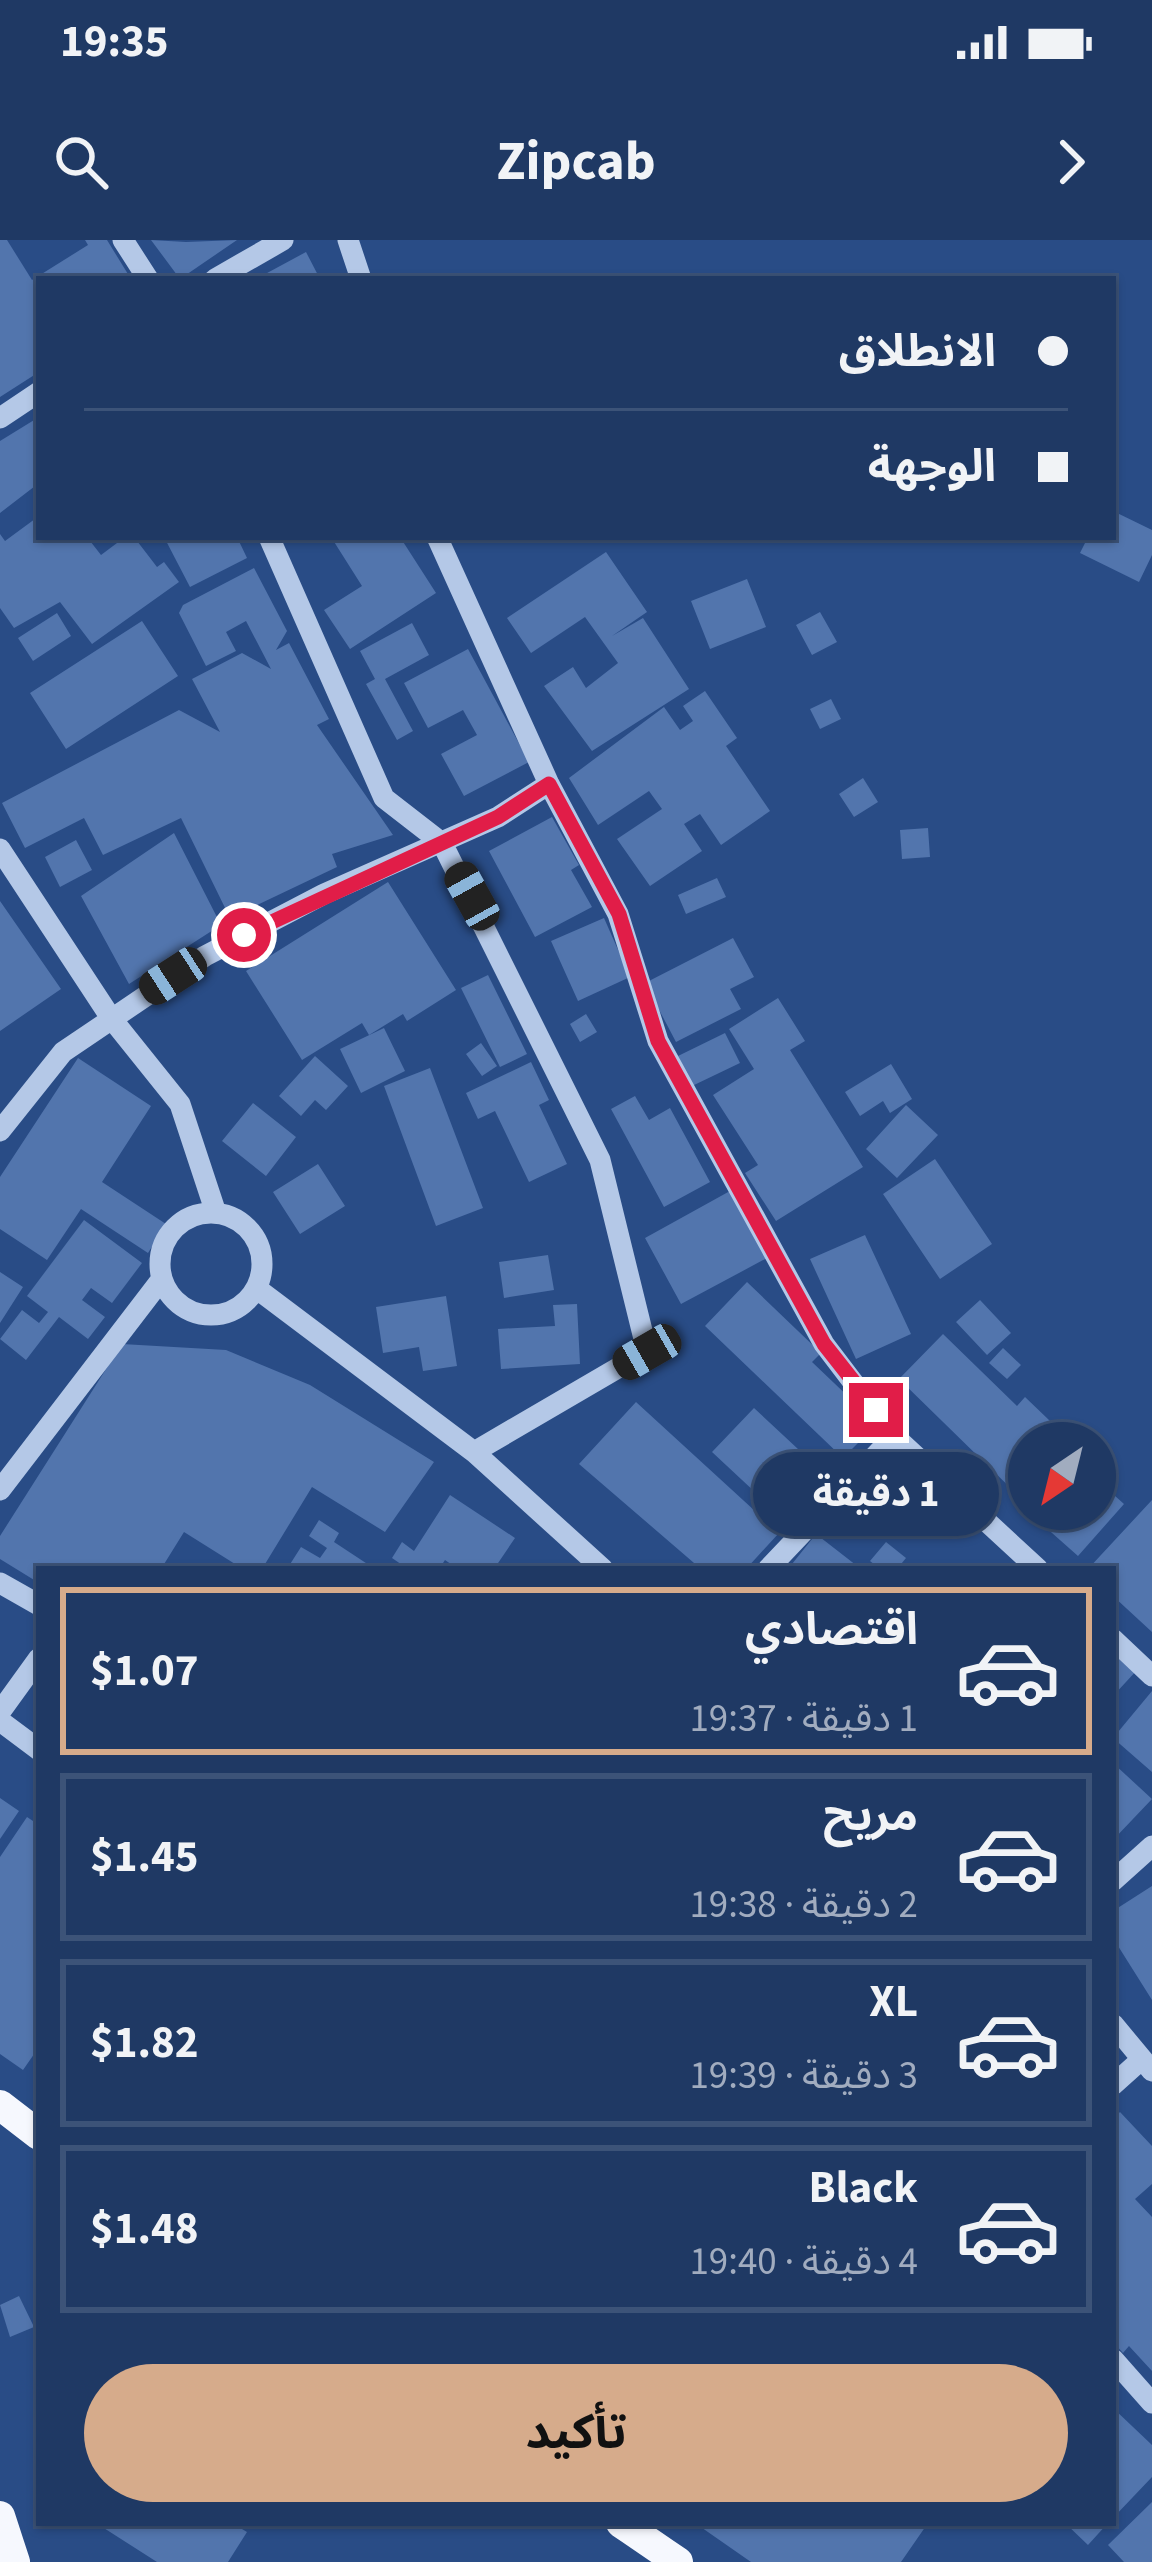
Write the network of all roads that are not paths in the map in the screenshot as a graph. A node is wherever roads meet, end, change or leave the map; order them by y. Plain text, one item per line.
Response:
1 (123, 240) edge
2 (283, 240) edge
3 (348, 240) edge
4 (146, 276) edge
5 (220, 276) edge
6 (360, 276) edge
7 (36, 394) edge
8 (0, 418) edge
9 (270, 540) edge
10 (437, 540) edge
11 (549, 784) junction
12 (442, 843) junction
13 (0, 849) edge
14 (111, 1018) junction
15 (0, 1131) edge
16 (216, 1213) junction
17 (161, 1280) junction
18 (256, 1288) junction
19 (894, 1436) junction
20 (474, 1452) junction
21 (0, 1490) edge
22 (600, 1566) edge
23 (772, 1566) edge
24 (1035, 1566) edge
25 (0, 1583) edge
26 (36, 1604) edge
27 (1116, 1642) edge
28 (36, 1662) edge
29 (1152, 1676) edge
30 (0, 1712) edge
31 (0, 1721) edge
32 (36, 1748) edge
33 (1152, 1846) edge
34 (1116, 1878) edge
35 (1116, 2028) edge
36 (1147, 2065) edge
37 (1116, 2083) edge
38 (0, 2105) edge
39 (36, 2133) edge
40 (1116, 2362) edge
41 (1152, 2403) edge
42 (0, 2516) edge
43 (625, 2526) edge
44 (15, 2562) edge
45 (678, 2562) edge

1 - 4 street
2 - 5 street
3 - 6 street
7 - 8 street
9 - 12 street
10 - 11 street
11 - 12 street
11 - 19 street
12 - 14 street
12 - 20 street
13 - 14 street
14 - 15 street
14 - 16 street
16 - 17 street
16 - 18 street
17 - 18 street
17 - 21 street
18 - 20 street
19 - 23 street
19 - 24 street
20 - 22 street
25 - 26 street
27 - 29 street
28 - 30 street
31 - 32 street
33 - 34 street
35 - 36 street
36 - 37 street
38 - 39 main road
40 - 41 street
42 - 44 main road
43 - 45 main road

